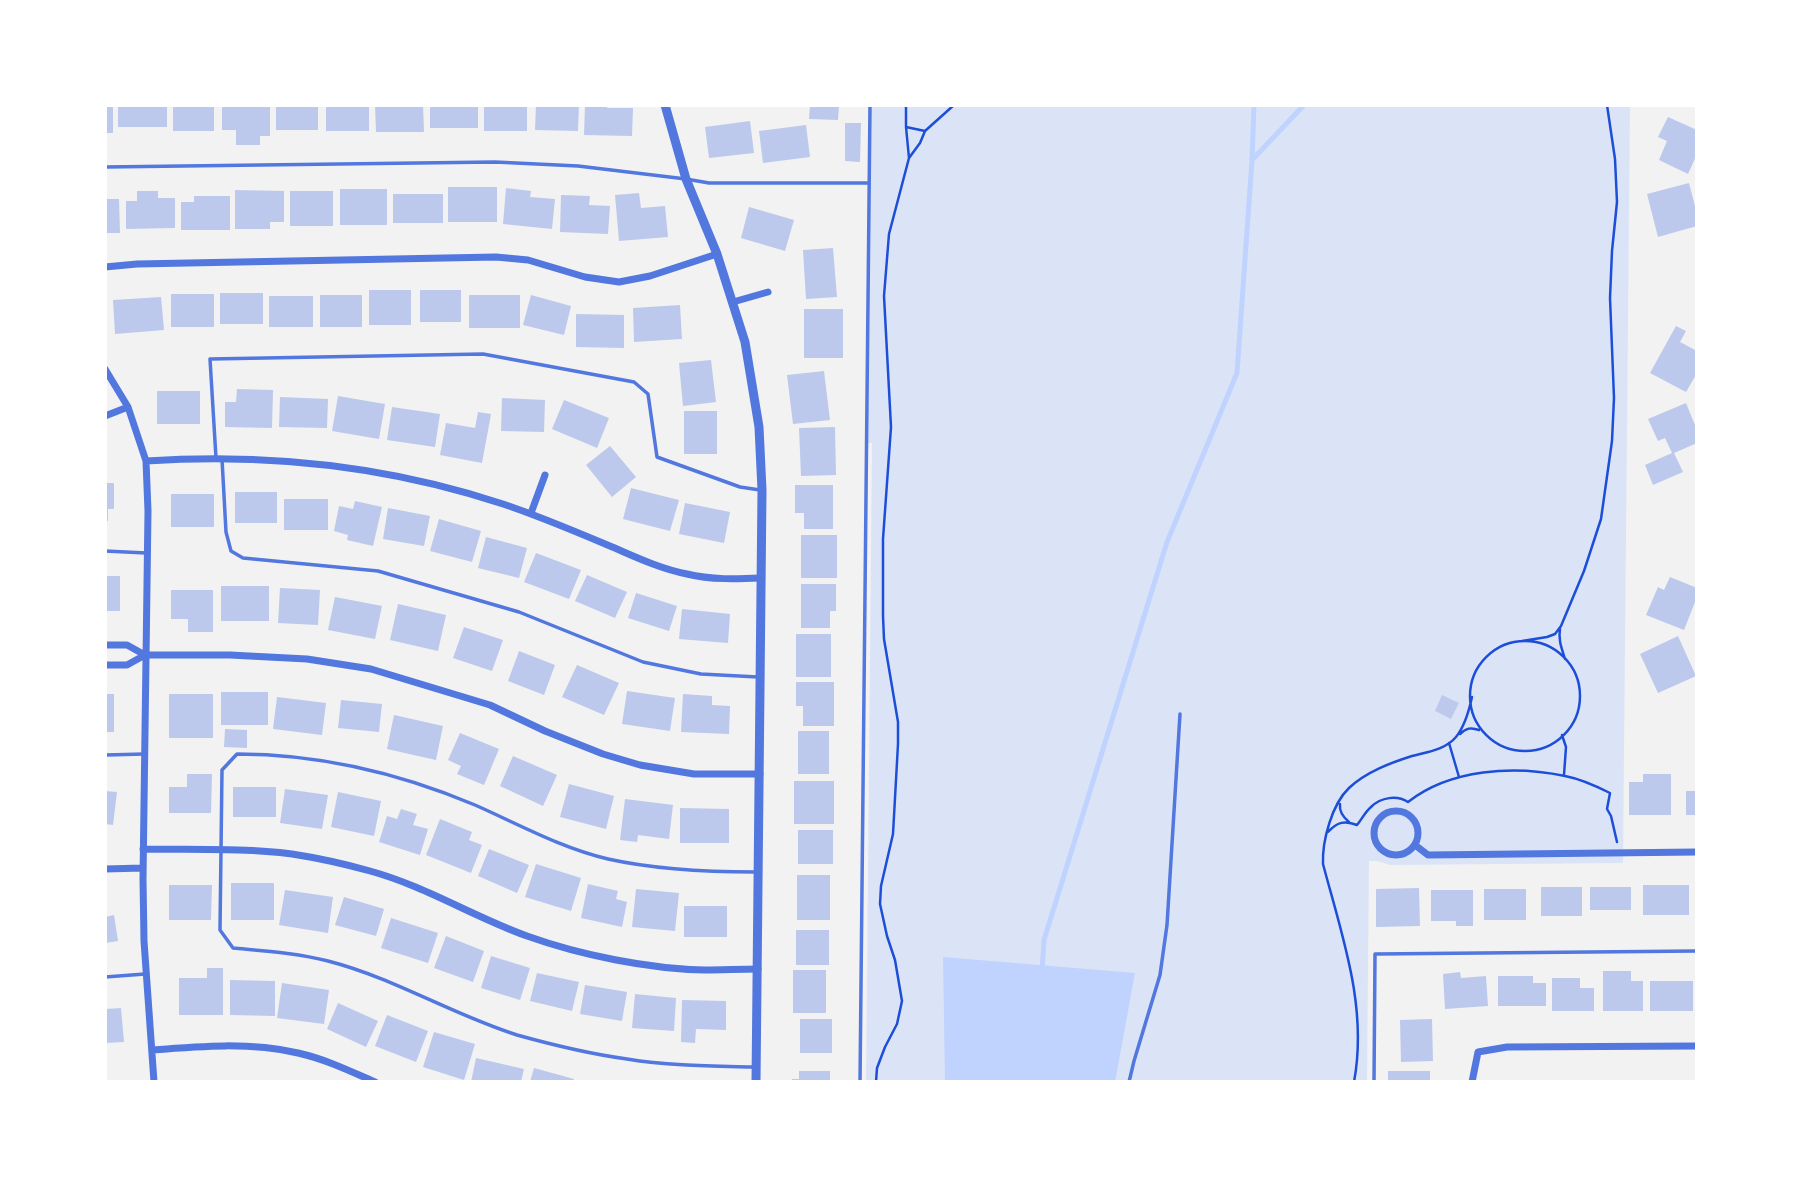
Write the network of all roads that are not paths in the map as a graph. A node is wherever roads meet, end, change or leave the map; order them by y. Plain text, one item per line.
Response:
1 (665, 105) edge
2 (870, 105) edge
3 (105, 167) edge
4 (686, 179) junction
5 (868, 183) junction
6 (717, 254) junction
7 (105, 267) edge
8 (768, 292) dead end
9 (733, 302) junction
10 (105, 369) edge
11 (128, 407) junction
12 (105, 416) edge
13 (219, 459) junction
14 (146, 461) junction
15 (545, 475) dead end
16 (762, 490) junction
17 (531, 513) junction
18 (105, 551) edge
19 (146, 552) junction
20 (761, 578) junction
21 (105, 645) edge
22 (145, 655) junction
23 (105, 664) edge
24 (761, 677) junction
25 (1180, 713) dead end
26 (145, 754) junction
27 (105, 755) edge
28 (760, 774) junction
29 (1415, 845) junction
30 (143, 849) junction
31 (220, 850) junction
32 (1697, 852) edge
33 (105, 869) edge
34 (143, 869) junction
35 (759, 872) junction
36 (1697, 951) edge
37 (758, 969) junction
38 (147, 974) junction
39 (105, 977) edge
40 (1697, 1046) edge
41 (152, 1050) junction
42 (756, 1067) junction
43 (154, 1082) edge
44 (374, 1082) edge
45 (756, 1082) edge
46 (860, 1082) edge
47 (1129, 1082) edge
48 (1374, 1082) edge
49 (1472, 1082) edge

1 - 4 street
2 - 5 lane
3 - 4 lane
4 - 5 lane
4 - 6 street
5 - 46 lane
6 - 7 street
6 - 9 street
8 - 9 street
9 - 16 street
10 - 11 street
11 - 12 street
11 - 14 street
13 - 14 street
13 - 16 lane
13 - 17 street
13 - 24 lane
14 - 19 street
15 - 17 street
16 - 20 street
17 - 20 street
18 - 19 lane
19 - 22 street
20 - 24 street
21 - 22 street
22 - 23 street
22 - 26 street
22 - 28 street
24 - 28 street
25 - 47 lane
26 - 27 lane
26 - 30 street
28 - 35 street
29 - 29 street
29 - 32 street
30 - 31 street
30 - 34 street
31 - 35 lane
31 - 37 street
31 - 42 lane
33 - 34 street
34 - 38 street
35 - 37 street
36 - 48 lane
37 - 42 street
38 - 39 lane
38 - 41 street
40 - 49 street
41 - 43 street
41 - 44 street
42 - 45 street

